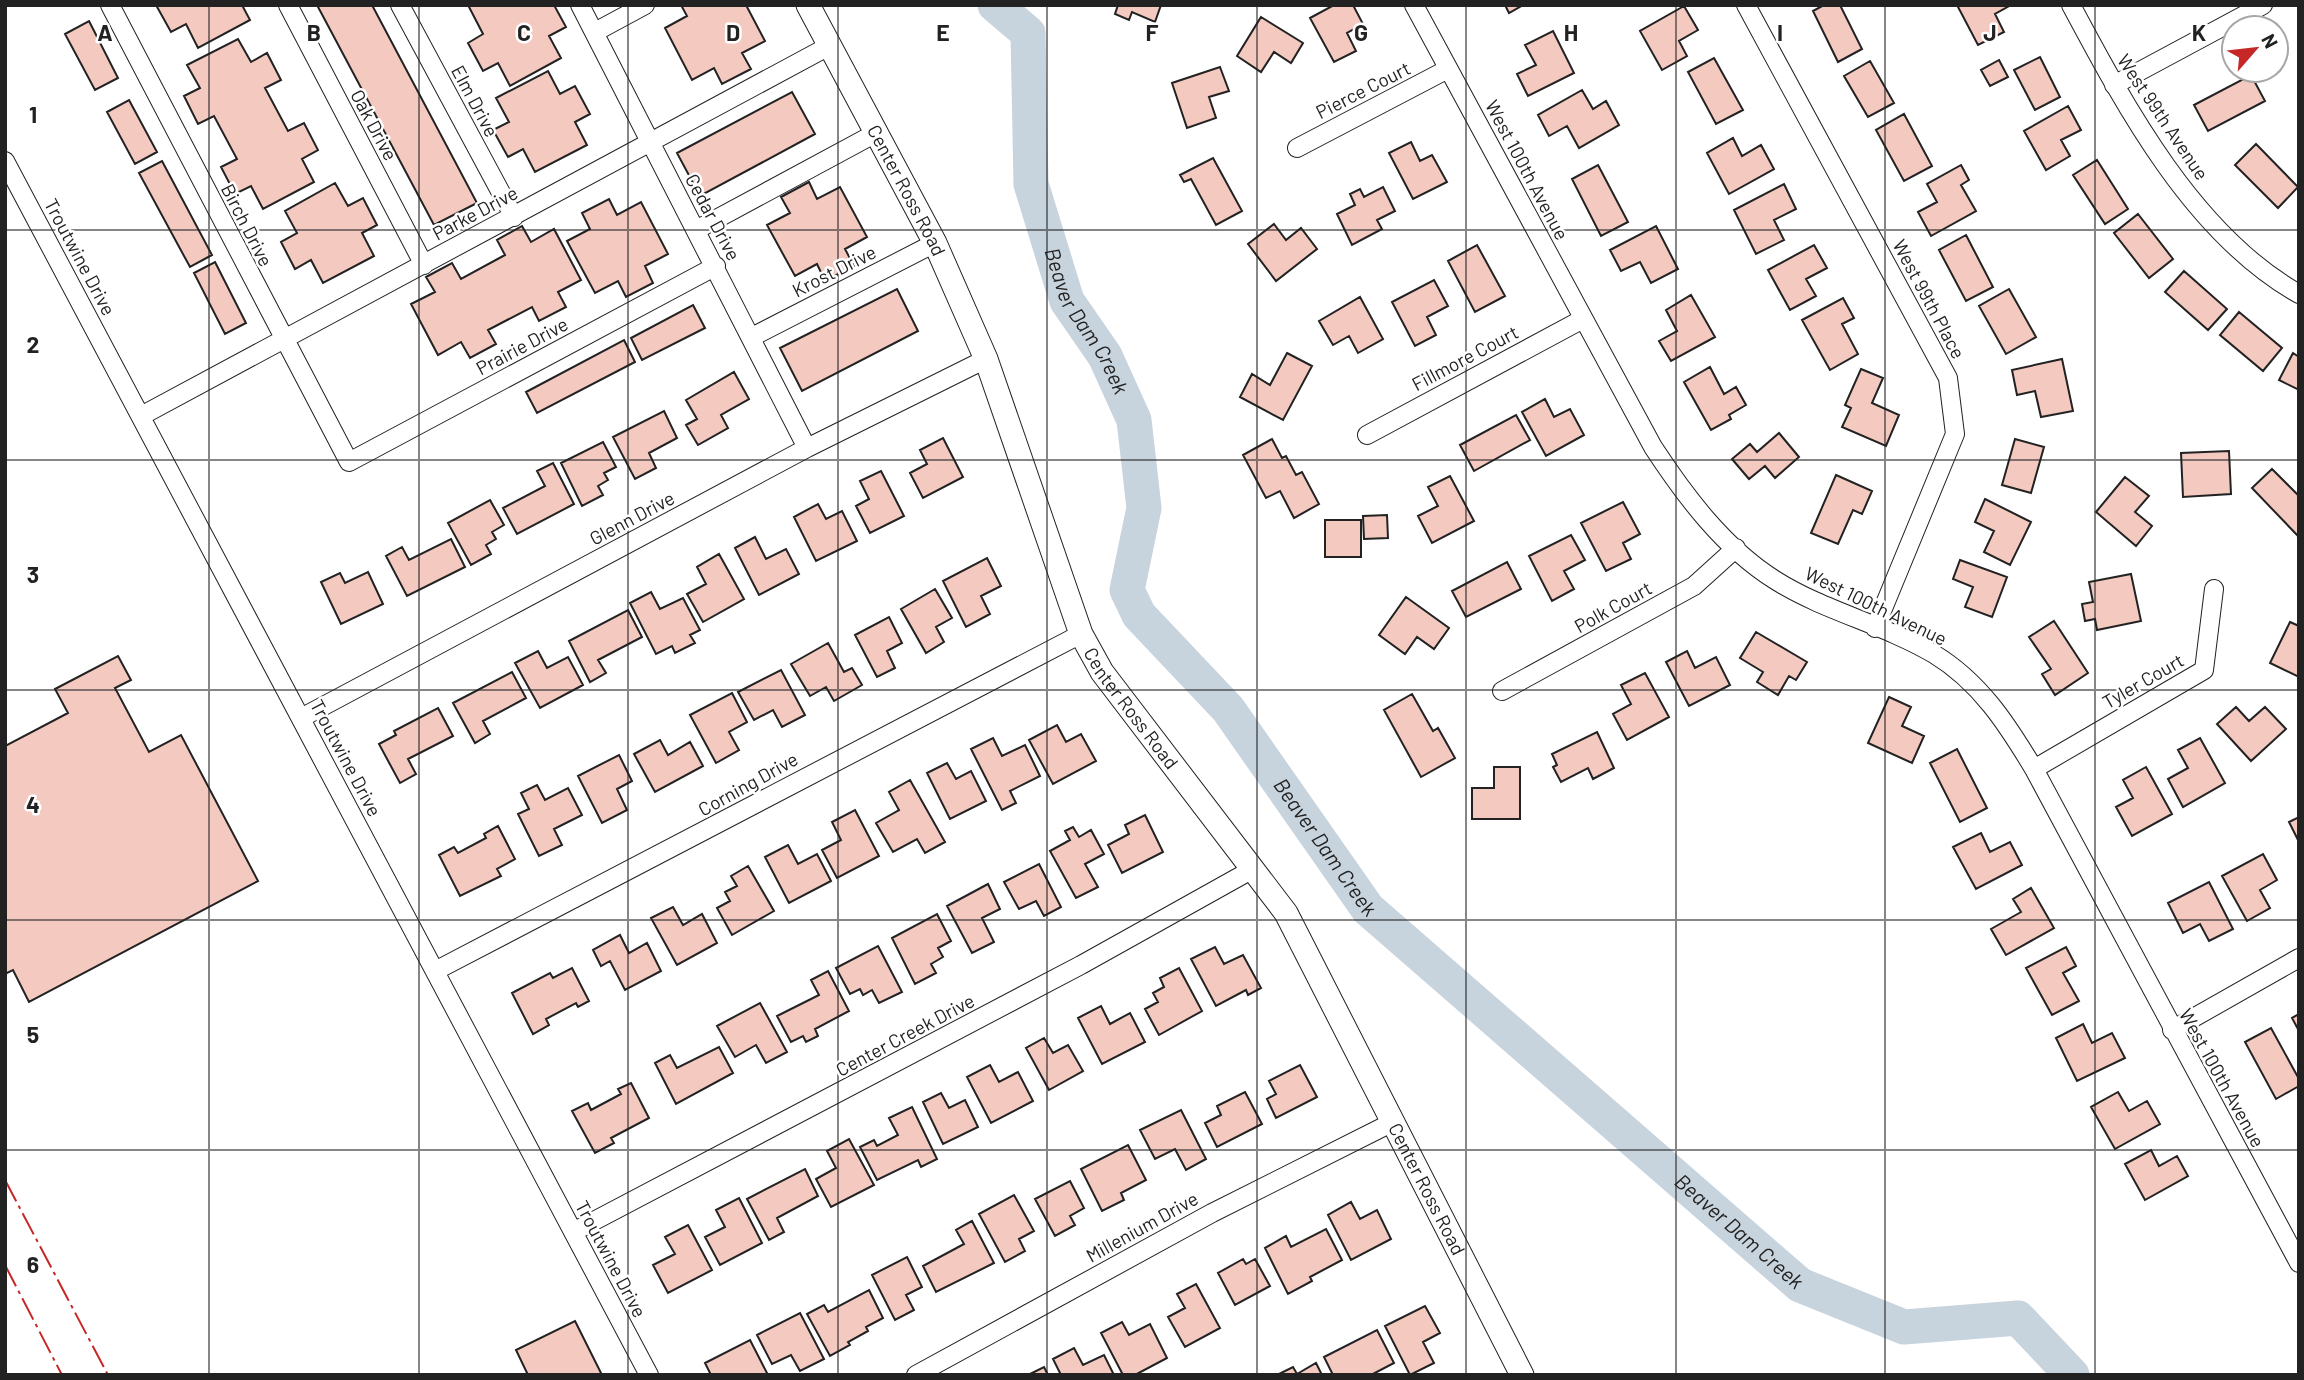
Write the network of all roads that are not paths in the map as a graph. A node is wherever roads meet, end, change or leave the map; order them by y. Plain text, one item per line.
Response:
1 (110, 5) edge
2 (288, 5) edge
3 (400, 5) edge
4 (580, 5) edge
5 (645, 5) edge
6 (808, 5) edge
7 (1414, 5) edge
8 (1746, 5) edge
9 (2071, 5) edge
10 (2263, 5) edge
11 (595, 32) junction
12 (829, 46) junction
13 (1448, 69) junction
14 (2114, 85) junction
15 (876, 134) junction
16 (651, 141) junction
17 (1297, 148) dead end
18 (5, 161) edge
19 (514, 217) junction
20 (695, 230) junction
21 (935, 243) junction
22 (424, 265) junction
23 (716, 266) junction
24 (2299, 294) edge
25 (1583, 319) junction
26 (752, 337) junction
27 (283, 340) junction
28 (986, 359) junction
29 (141, 416) junction
30 (1367, 435) dead end
31 (807, 448) junction
32 (349, 462) joint
33 (1736, 548) junction
34 (2214, 589) dead end
35 (1875, 628) junction
36 (1080, 634) junction
37 (1502, 691) dead end
38 (301, 718) junction
39 (2034, 769) junction
40 (1253, 869) junction
41 (2299, 958) edge
42 (435, 971) junction
43 (2172, 1030) junction
44 (1391, 1123) junction
45 (573, 1232) junction
46 (2299, 1263) edge
47 (649, 1375) edge
48 (916, 1375) edge
49 (1522, 1375) edge

1 - 27 street, Birch Drive
2 - 22 street, Oak Drive
3 - 19 street, Elm Drive
4 - 11 street, Cedar Drive
5 - 11 street
6 - 12 street, Center Ross Road
7 - 13 street, West 100th Avenue
8 - 35 street, West 99th Place
9 - 14 street, West 99th Avenue
10 - 14 street
11 - 16 street, Cedar Drive
12 - 15 street, Center Ross Road
12 - 16 street, Parke Drive
13 - 17 street, Pierce Court
13 - 25 street, West 100th Avenue
14 - 24 street, West 99th Avenue
15 - 20 street
15 - 21 street, Center Ross Road
16 - 19 street, Parke Drive
16 - 20 street, Cedar Drive
18 - 29 street, Troutwine Drive
19 - 22 street, Parke Drive
20 - 23 street, Cedar Drive
21 - 26 street, Krost Drive
21 - 28 street, Center Ross Road
22 - 27 street, Parke Drive
23 - 26 street, Cedar Drive
23 - 32 street, Prairie Drive
25 - 30 street, Fillmore Court
25 - 33 street, West 100th Avenue
26 - 31 street, Cedar Drive
27 - 29 street, Parke Drive
27 - 32 street, Birch Drive
28 - 31 street, Glenn Drive
28 - 36 street, Center Ross Road
29 - 38 street, Troutwine Drive
31 - 38 street, Glenn Drive
33 - 35 street, West 100th Avenue
33 - 37 street, Polk Court
34 - 39 street, Tyler Court
35 - 39 street, West 100th Avenue
36 - 40 street, Center Ross Road
36 - 42 street, Corning Drive
38 - 42 street, Troutwine Drive
39 - 43 street, West 100th Avenue
40 - 44 street, Center Ross Road
40 - 45 street, Center Creek Drive
41 - 43 street
42 - 45 street, Troutwine Drive
43 - 46 street, West 100th Avenue
44 - 48 street, Millenium Drive
44 - 49 street, Center Ross Road
45 - 47 street, Troutwine Drive

